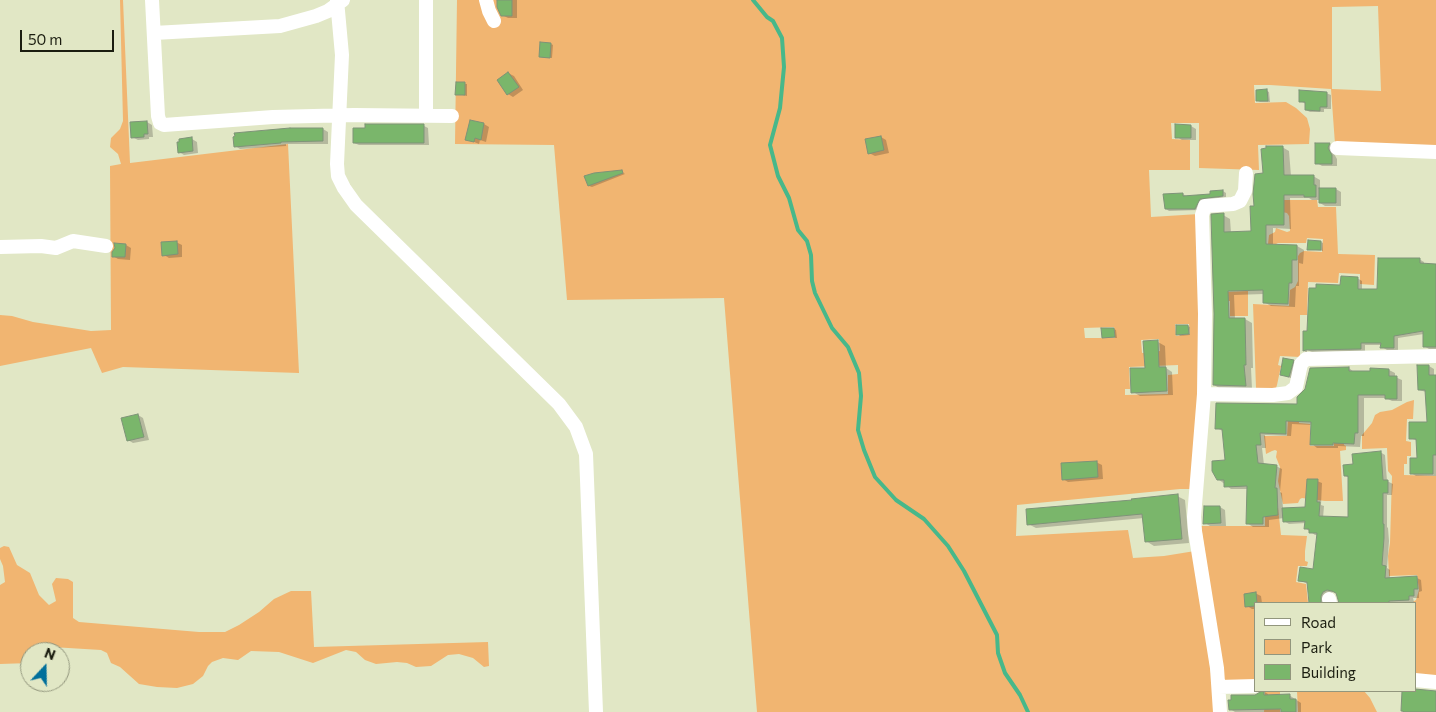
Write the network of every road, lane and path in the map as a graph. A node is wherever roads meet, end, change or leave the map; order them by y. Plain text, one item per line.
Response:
1 (152, 0) edge
2 (426, 0) edge
3 (486, 0) edge
4 (339, 1) edge
5 (494, 21) dead end
6 (154, 33) junction
7 (426, 114) junction
8 (338, 116) junction
9 (452, 116) dead end
10 (1337, 148) dead end
11 (1436, 152) edge
12 (1246, 173) dead end
13 (106, 246) dead end
14 (0, 247) edge
15 (1436, 356) edge
16 (1204, 394) junction
17 (1416, 680) edge
18 (1436, 682) edge
19 (1254, 686) edge
20 (1219, 687) junction
21 (596, 712) edge
22 (1220, 712) edge

1 - 6 street
2 - 7 street
3 - 5 street
4 - 6 street
4 - 8 street
6 - 8 street
7 - 8 street
7 - 9 street
8 - 21 street
10 - 11 street
12 - 16 street
13 - 14 street
15 - 16 street
16 - 20 street
17 - 18 street
19 - 20 street
20 - 22 street

